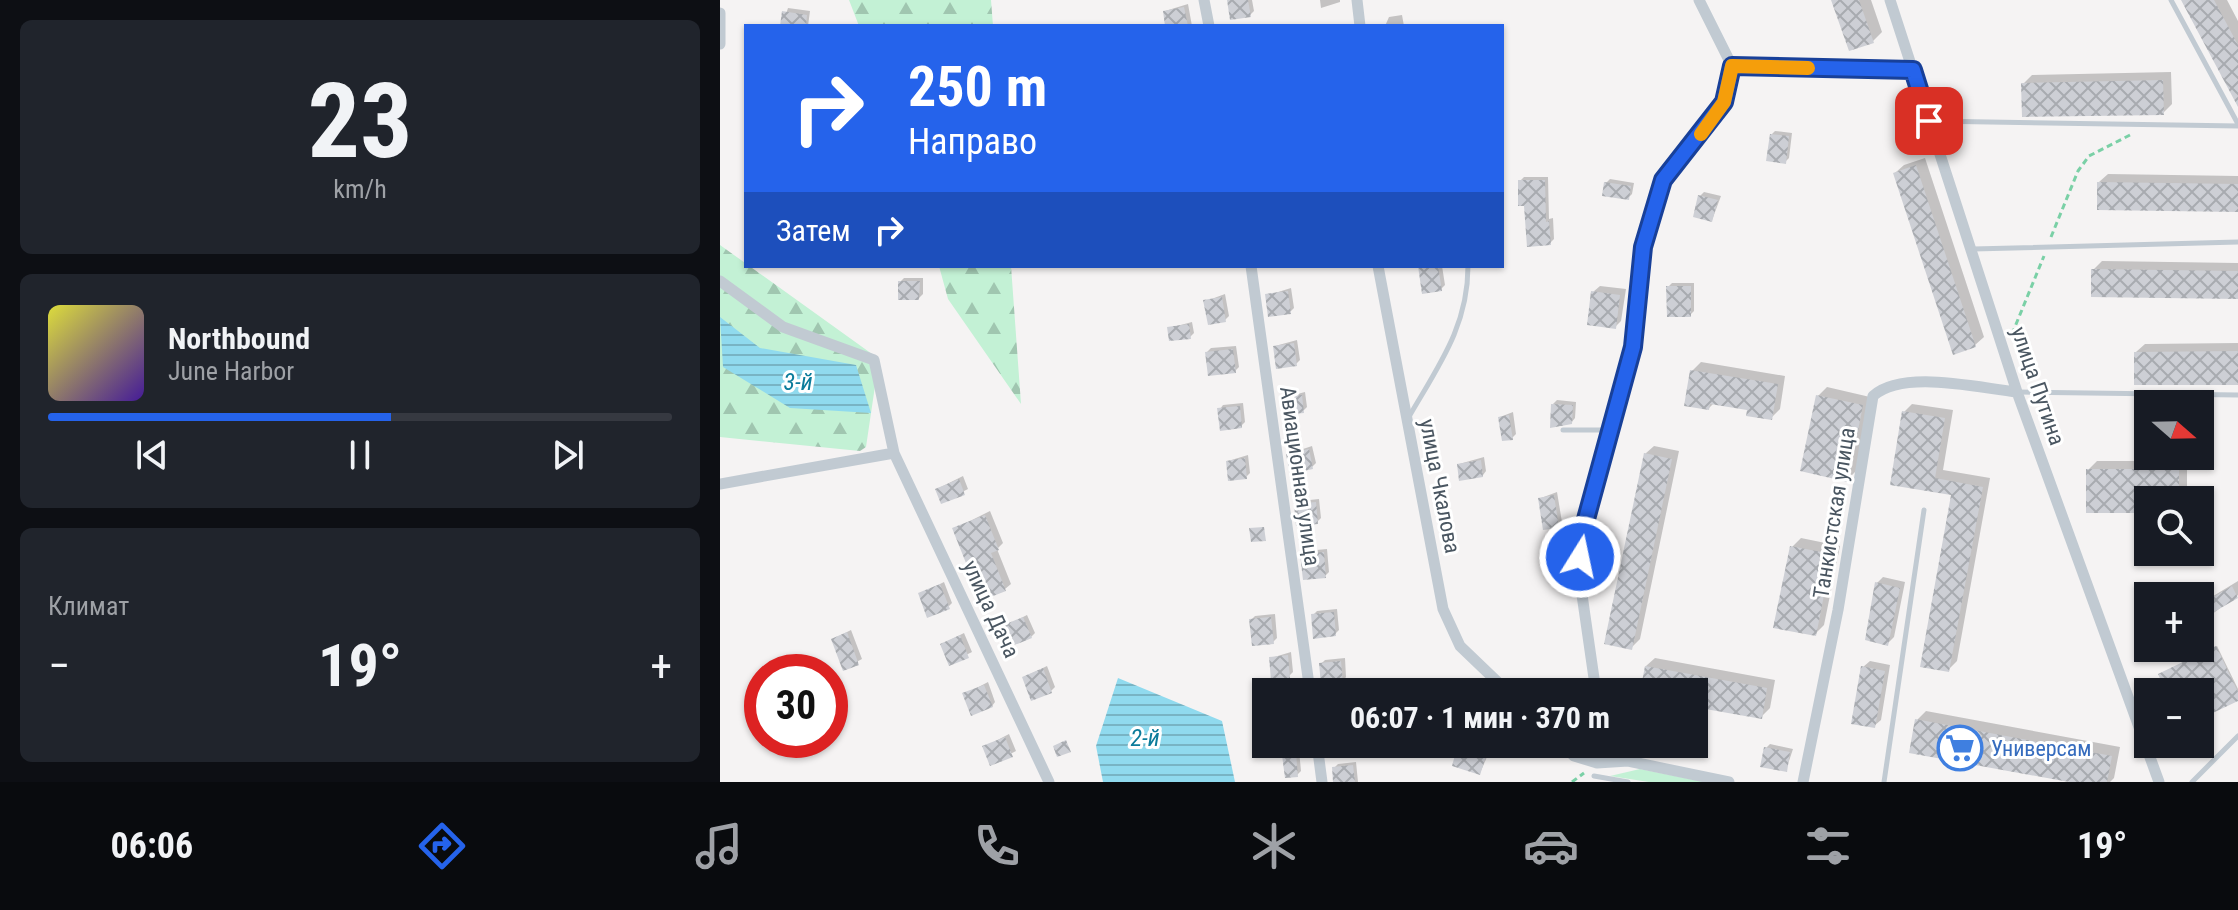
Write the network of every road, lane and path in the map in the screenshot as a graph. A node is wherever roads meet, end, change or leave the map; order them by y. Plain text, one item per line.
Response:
1 (1204, 0) edge
2 (1357, 0) edge
3 (1699, 0) edge
4 (1890, 0) edge
5 (2171, 0) edge
6 (720, 13) edge
7 (1209, 24) edge
8 (1360, 24) edge
9 (720, 44) edge
10 (1732, 66) junction
11 (1913, 70) junction
12 (1929, 121) junction
13 (2149, 124) junction
14 (2238, 125) edge
15 (2238, 242) edge
16 (2047, 247) junction
17 (1972, 249) junction
18 (1251, 268) edge
19 (1378, 268) edge
20 (1468, 268) edge
21 (720, 281) edge
22 (2005, 352) junction
23 (2017, 392) junction
24 (2238, 395) edge
25 (1407, 419) junction
26 (1563, 430) dead end
27 (1611, 430) junction
28 (894, 453) junction
29 (720, 484) edge
30 (1924, 510) dead end
31 (1308, 678) edge
32 (1493, 678) edge
33 (1594, 678) edge
34 (2238, 736) edge
35 (1319, 758) edge
36 (1576, 758) edge
37 (1595, 774) edge
38 (1049, 782) edge
39 (1322, 782) edge
40 (1628, 782) edge
41 (1729, 782) edge
42 (1803, 782) edge
43 (1884, 782) edge
44 (2159, 782) edge
45 (2192, 782) edge

1 - 7 street
2 - 8 street
3 - 10 street
4 - 11 street, улица Путина
5 - 14 lane
6 - 9 street
10 - 11 street
10 - 27 street
11 - 12 street, улица Путина
12 - 13 lane
12 - 17 street, улица Путина
13 - 14 lane
13 - 16 path
15 - 16 lane
16 - 17 lane
16 - 22 path
17 - 22 street, улица Путина
18 - 31 street, Авиационная улица
19 - 25 street, улица Чкалова
20 - 25 lane
21 - 28 street, улица Дача
22 - 23 street, улица Путина
23 - 24 lane
23 - 42 street, Танкистская улица
23 - 44 street, улица Путина
25 - 32 street, улица Чкалова
26 - 27 lane
27 - 33 street
28 - 29 street
28 - 38 street, улица Дача
30 - 43 lane
34 - 45 lane
35 - 39 street
36 - 37 street
37 - 40 lane
37 - 41 street

